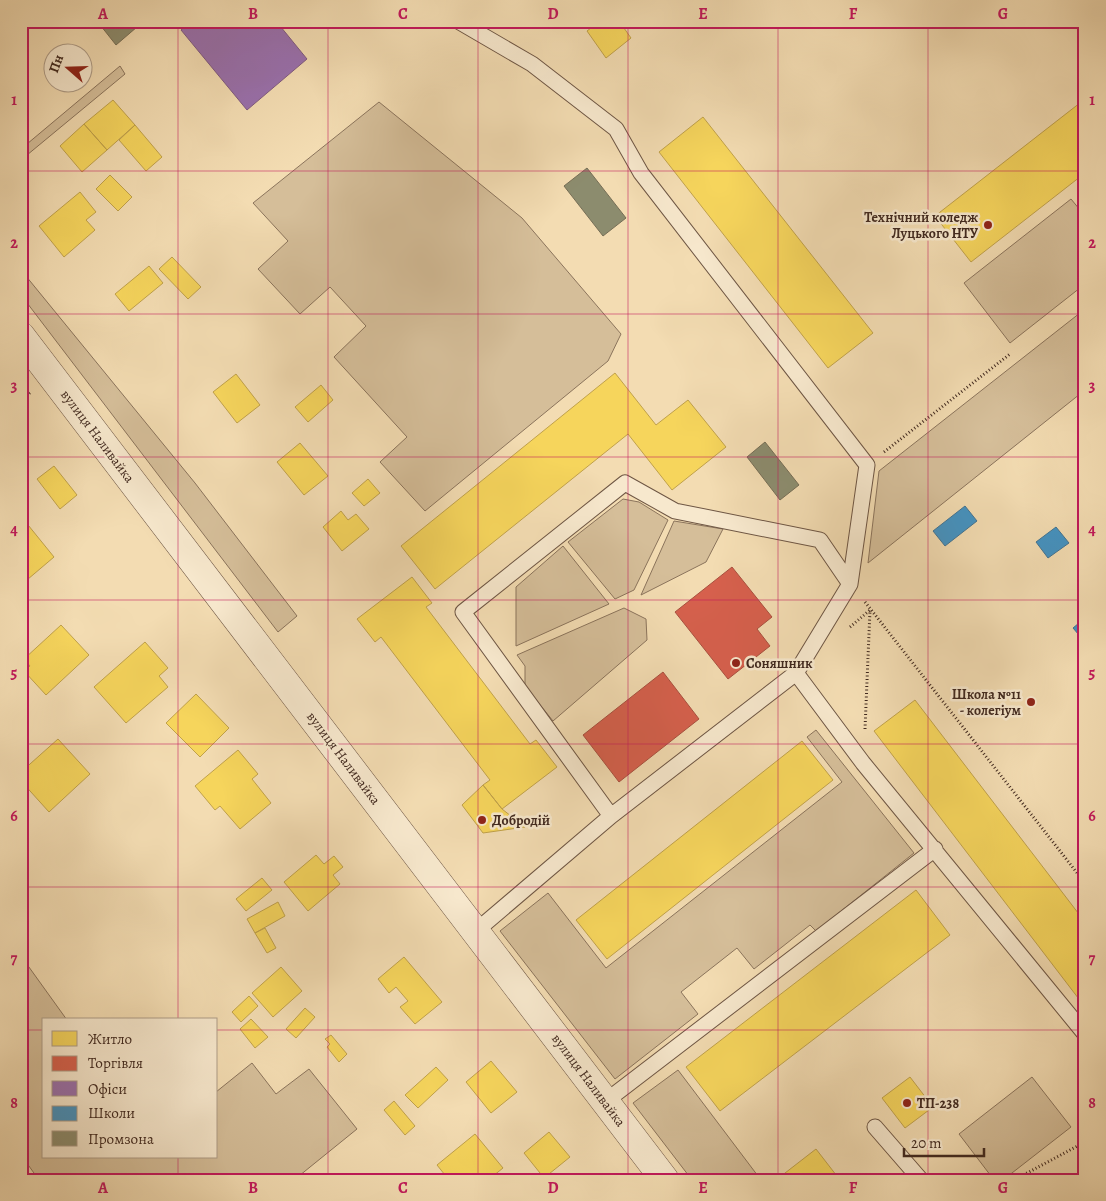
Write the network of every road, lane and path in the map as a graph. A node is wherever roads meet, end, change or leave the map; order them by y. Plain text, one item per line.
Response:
1 (458, 21) edge
2 (21, 336) edge
3 (1010, 354) dead end
4 (867, 465) junction
5 (850, 584) junction
6 (870, 609) junction
7 (796, 673) junction
8 (863, 763) junction
9 (611, 816) junction
10 (935, 850) junction
11 (1085, 883) edge
12 (476, 931) junction
13 (1085, 1034) edge
14 (606, 1101) junction
15 (875, 1126) dead end
16 (1085, 1142) edge
17 (665, 1180) edge
18 (921, 1180) edge
19 (1014, 1180) edge

1 - 4 lane
2 - 12 street, вулиця Наливайка
3 - 4 path
4 - 5 lane
5 - 6 path
5 - 7 lane
5 - 9 lane
6 - 8 path
6 - 11 path
7 - 8 lane
7 - 9 lane
8 - 10 lane
9 - 12 lane
10 - 13 lane
10 - 14 lane
12 - 14 street, вулиця Наливайка
14 - 17 street, вулиця Наливайка
15 - 18 lane
16 - 19 path

